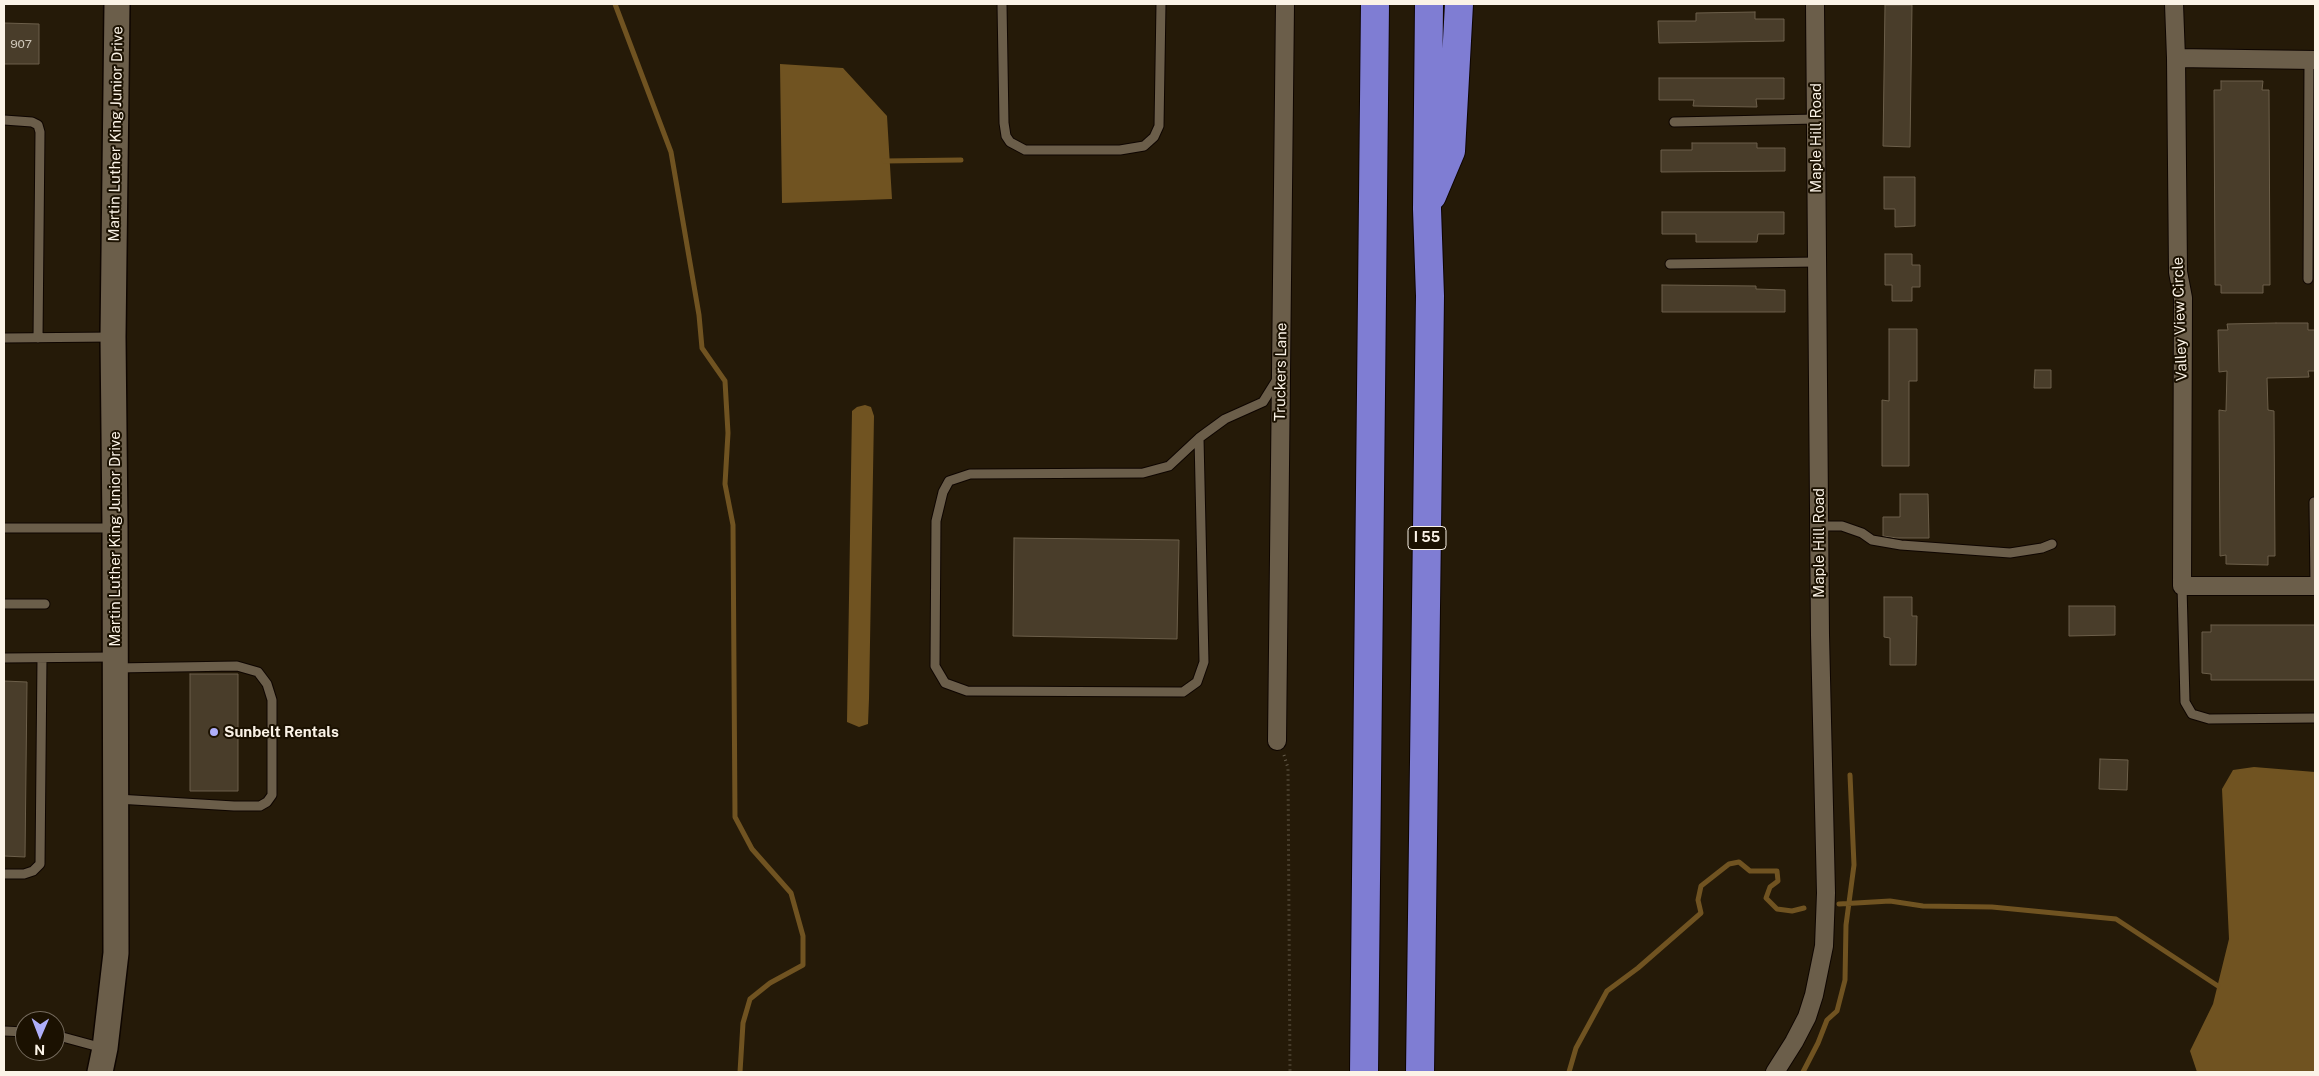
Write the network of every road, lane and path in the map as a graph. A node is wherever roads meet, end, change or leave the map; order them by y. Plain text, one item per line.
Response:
1 (117, 4) edge
2 (1002, 4) edge
3 (1161, 4) edge
4 (1285, 4) edge
5 (1375, 4) edge
6 (1429, 4) edge
7 (1459, 4) edge
8 (1815, 4) edge
9 (2174, 4) edge
10 (2176, 58) junction
11 (2312, 60) edge
12 (1816, 119) junction
13 (4, 120) edge
14 (1674, 122) dead end
15 (1427, 209) junction
16 (1817, 262) junction
17 (1670, 264) dead end
18 (2308, 279) dead end
19 (113, 337) junction
20 (4, 338) edge
21 (38, 338) junction
22 (1281, 374) junction
23 (1199, 438) junction
24 (2314, 502) edge
25 (1819, 526) junction
26 (4, 528) edge
27 (116, 528) junction
28 (2052, 544) dead end
29 (2182, 586) junction
30 (2315, 586) edge
31 (4, 604) edge
32 (45, 604) dead end
33 (4, 658) edge
34 (42, 658) junction
35 (116, 662) junction
36 (2315, 718) edge
37 (1277, 741) joint
38 (116, 798) junction
39 (4, 874) edge
40 (65, 1037) edge
41 (106, 1048) junction
42 (100, 1072) edge
43 (1290, 1072) edge
44 (1364, 1072) edge
45 (1420, 1072) edge
46 (1775, 1072) edge

1 - 19 main road, Martin Luther King Junior Drive
2 - 3 lane
4 - 22 street, Truckers Lane
5 - 44 highway
6 - 15 highway, I 55
7 - 15 highway
8 - 12 street, Maple Hill Road
9 - 10 street, Valley View Circle
10 - 11 street
10 - 29 street, Valley View Circle
11 - 18 lane
12 - 14 lane
12 - 16 street, Maple Hill Road
13 - 21 lane
15 - 45 highway, I 55
16 - 17 lane
16 - 25 street, Maple Hill Road
19 - 21 lane
19 - 27 main road, Martin Luther King Junior Drive
20 - 21 lane
22 - 23 lane
22 - 37 street, Truckers Lane
23 - 23 lane
24 - 30 lane
25 - 28 lane
25 - 46 street, Maple Hill Road
26 - 27 lane
27 - 35 main road, Martin Luther King Junior Drive
29 - 30 street
29 - 36 lane
31 - 32 lane
33 - 34 lane
34 - 35 lane
34 - 39 lane
35 - 38 main road, Martin Luther King Junior Drive
35 - 38 lane
37 - 43 path
38 - 41 main road, Martin Luther King Junior Drive
40 - 41 lane
41 - 42 main road, Martin Luther King Junior Drive

